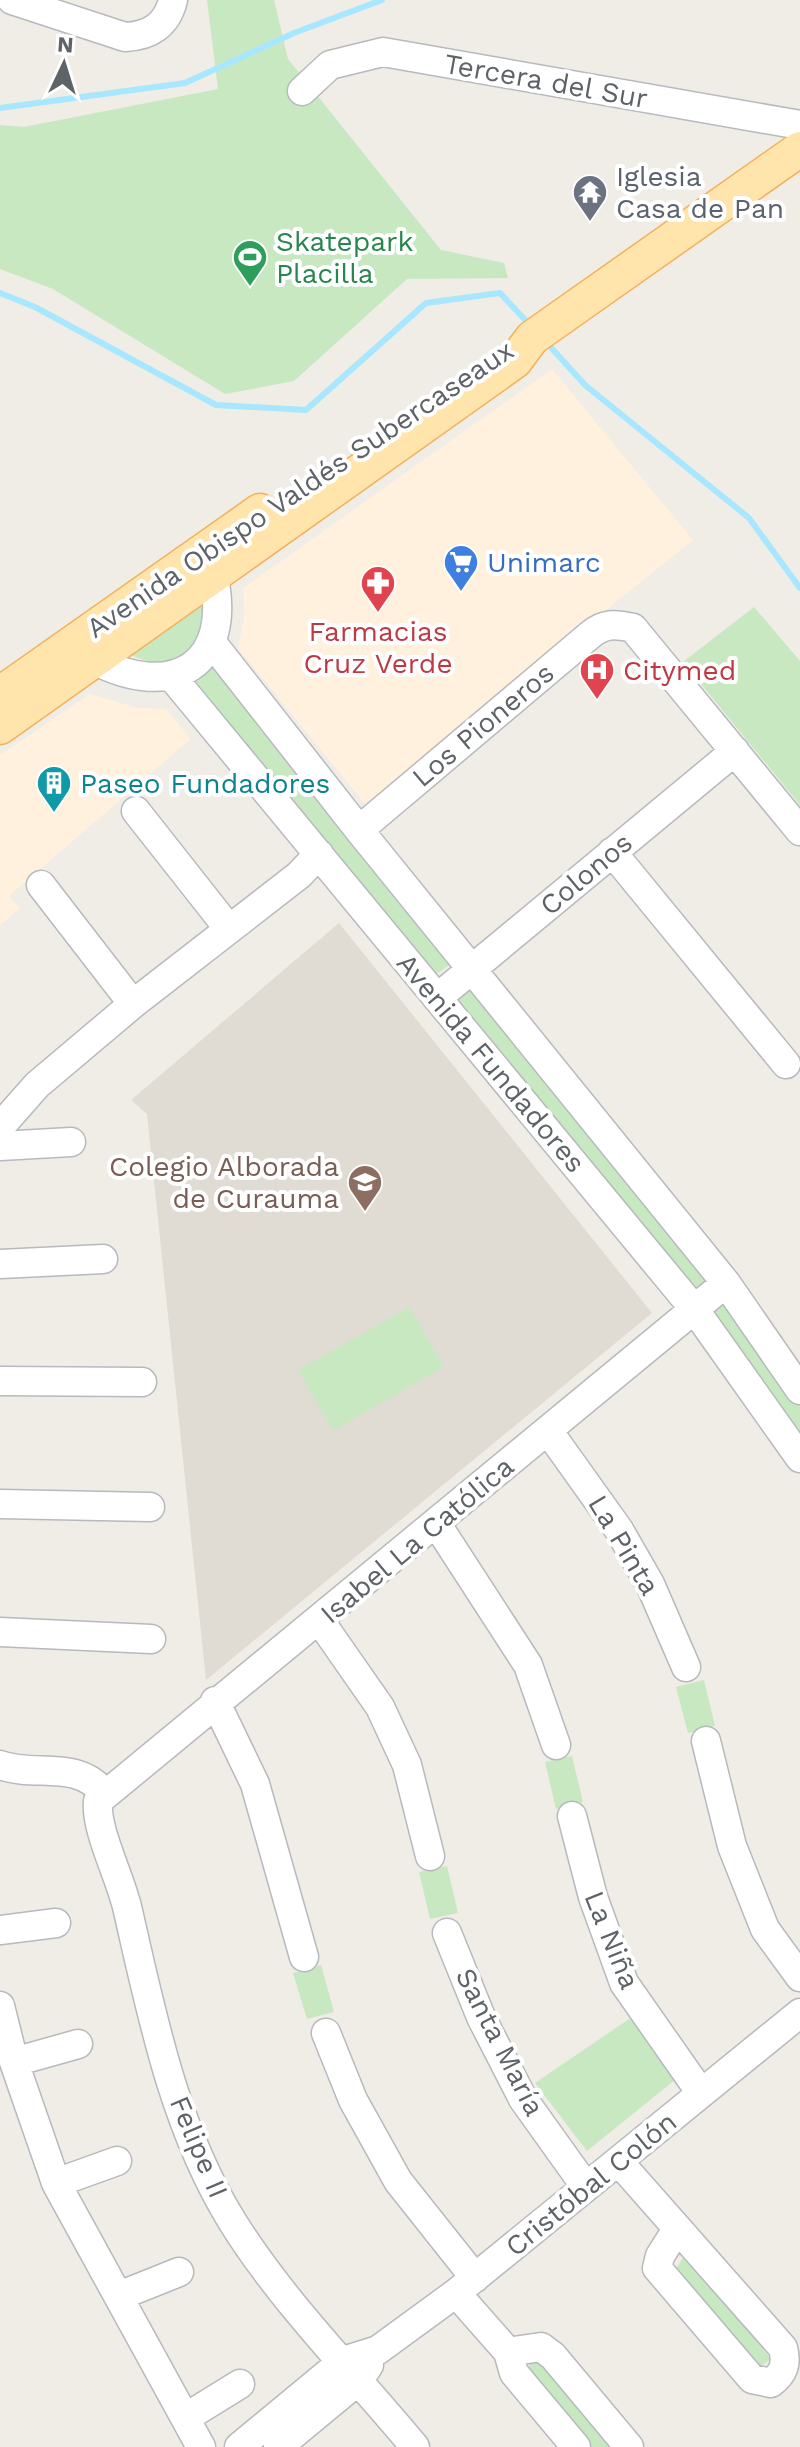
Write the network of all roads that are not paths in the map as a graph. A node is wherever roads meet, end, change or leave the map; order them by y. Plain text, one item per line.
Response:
1 (12, 0) edge
2 (173, 0) edge
3 (302, 91) dead end
4 (800, 125) edge
5 (800, 149) edge
6 (532, 338) junction
7 (213, 574) junction
8 (213, 644) junction
9 (94, 660) junction
10 (172, 677) junction
11 (0, 694) edge
12 (0, 727) edge
13 (735, 751) junction
14 (136, 811) dead end
15 (359, 830) junction
16 (800, 831) edge
17 (612, 852) junction
18 (319, 854) junction
19 (41, 885) dead end
20 (229, 929) junction
21 (471, 970) junction
22 (437, 998) junction
23 (133, 1004) junction
24 (786, 1064) dead end
25 (0, 1127) edge
26 (71, 1142) dead end
27 (0, 1146) edge
28 (103, 1259) dead end
29 (0, 1264) edge
30 (726, 1283) junction
31 (695, 1310) junction
32 (0, 1381) edge
33 (142, 1382) dead end
34 (800, 1390) edge
35 (549, 1432) junction
36 (800, 1458) edge
37 (0, 1504) edge
38 (150, 1507) dead end
39 (436, 1523) junction
40 (320, 1621) junction
41 (0, 1632) edge
42 (151, 1639) dead end
43 (686, 1667) dead end
44 (215, 1701) junction
45 (706, 1741) dead end
46 (556, 1745) dead end
47 (5, 1771) edge
48 (104, 1793) junction
49 (572, 1816) dead end
50 (430, 1856) dead end
51 (56, 1923) dead end
52 (0, 1930) edge
53 (447, 1933) dead end
54 (304, 1957) dead end
55 (800, 1977) edge
56 (0, 2006) edge
57 (800, 2013) edge
58 (326, 2033) dead end
59 (78, 2044) dead end
60 (14, 2062) junction
61 (701, 2093) junction
62 (117, 2161) dead end
63 (619, 2162) junction
64 (56, 2183) junction
65 (586, 2187) junction
66 (677, 2229) junction
67 (179, 2272) dead end
68 (466, 2285) junction
69 (119, 2296) junction
70 (508, 2352) junction
71 (351, 2370) junction
72 (240, 2384) dead end
73 (185, 2418) junction
74 (201, 2447) edge
75 (239, 2447) edge
76 (278, 2447) edge
77 (415, 2447) edge
78 (576, 2447) edge
79 (629, 2447) edge

1 - 2 street
3 - 4 street, Tercera del Sur
5 - 6 main road
6 - 7 main road, Avenida Obispo Valdés Subercaseaux
6 - 11 main road, Avenida Obispo Valdés Subercaseaux
7 - 8 street
7 - 9 main road, Avenida Obispo Valdés Subercaseaux
8 - 10 street
8 - 15 street, Avenida Fundadores
9 - 10 street
9 - 12 main road, Avenida Obispo Valdés Subercaseaux
10 - 18 street, Avenida Fundadores
13 - 15 street, Los Pioneros
13 - 16 street, Los Pioneros
13 - 17 street, Colonos
14 - 20 street
15 - 21 street, Avenida Fundadores
17 - 21 street, Colonos
17 - 24 street
18 - 20 street
18 - 22 street, Avenida Fundadores
19 - 23 street
20 - 23 street
21 - 22 street, Colonos
21 - 30 street, Avenida Fundadores
22 - 31 street, Avenida Fundadores
23 - 25 street
26 - 27 street
28 - 29 street
30 - 31 street, Isabel La Católica
30 - 34 street, Avenida Fundadores
31 - 35 street, Isabel La Católica
31 - 36 street, Avenida Fundadores
32 - 33 street
35 - 39 street, Isabel La Católica
35 - 43 street, La Pinta
37 - 38 street
39 - 40 street, Isabel La Católica
39 - 46 street
40 - 44 street, Isabel La Católica
40 - 50 street
41 - 42 street
44 - 48 street, Isabel La Católica
44 - 54 street
45 - 55 street
47 - 48 street
48 - 71 street, Felipe II
49 - 61 street, La Niña
51 - 52 street
53 - 65 street, Santa María
56 - 60 street
57 - 61 street, Cristóbal Colón
58 - 68 street
59 - 60 street
60 - 64 street
61 - 63 street, Cristóbal Colón
62 - 64 street
63 - 65 street, Cristóbal Colón
63 - 66 street
64 - 69 street
65 - 68 street, Cristóbal Colón
66 - 66 street
67 - 69 street
68 - 70 street
68 - 71 street, Cristóbal Colón
69 - 73 street
70 - 78 street
70 - 79 street
71 - 75 street, Cristóbal Colón
71 - 76 street, Cristóbal Colón
71 - 77 street, Felipe II
72 - 73 street
73 - 74 street

